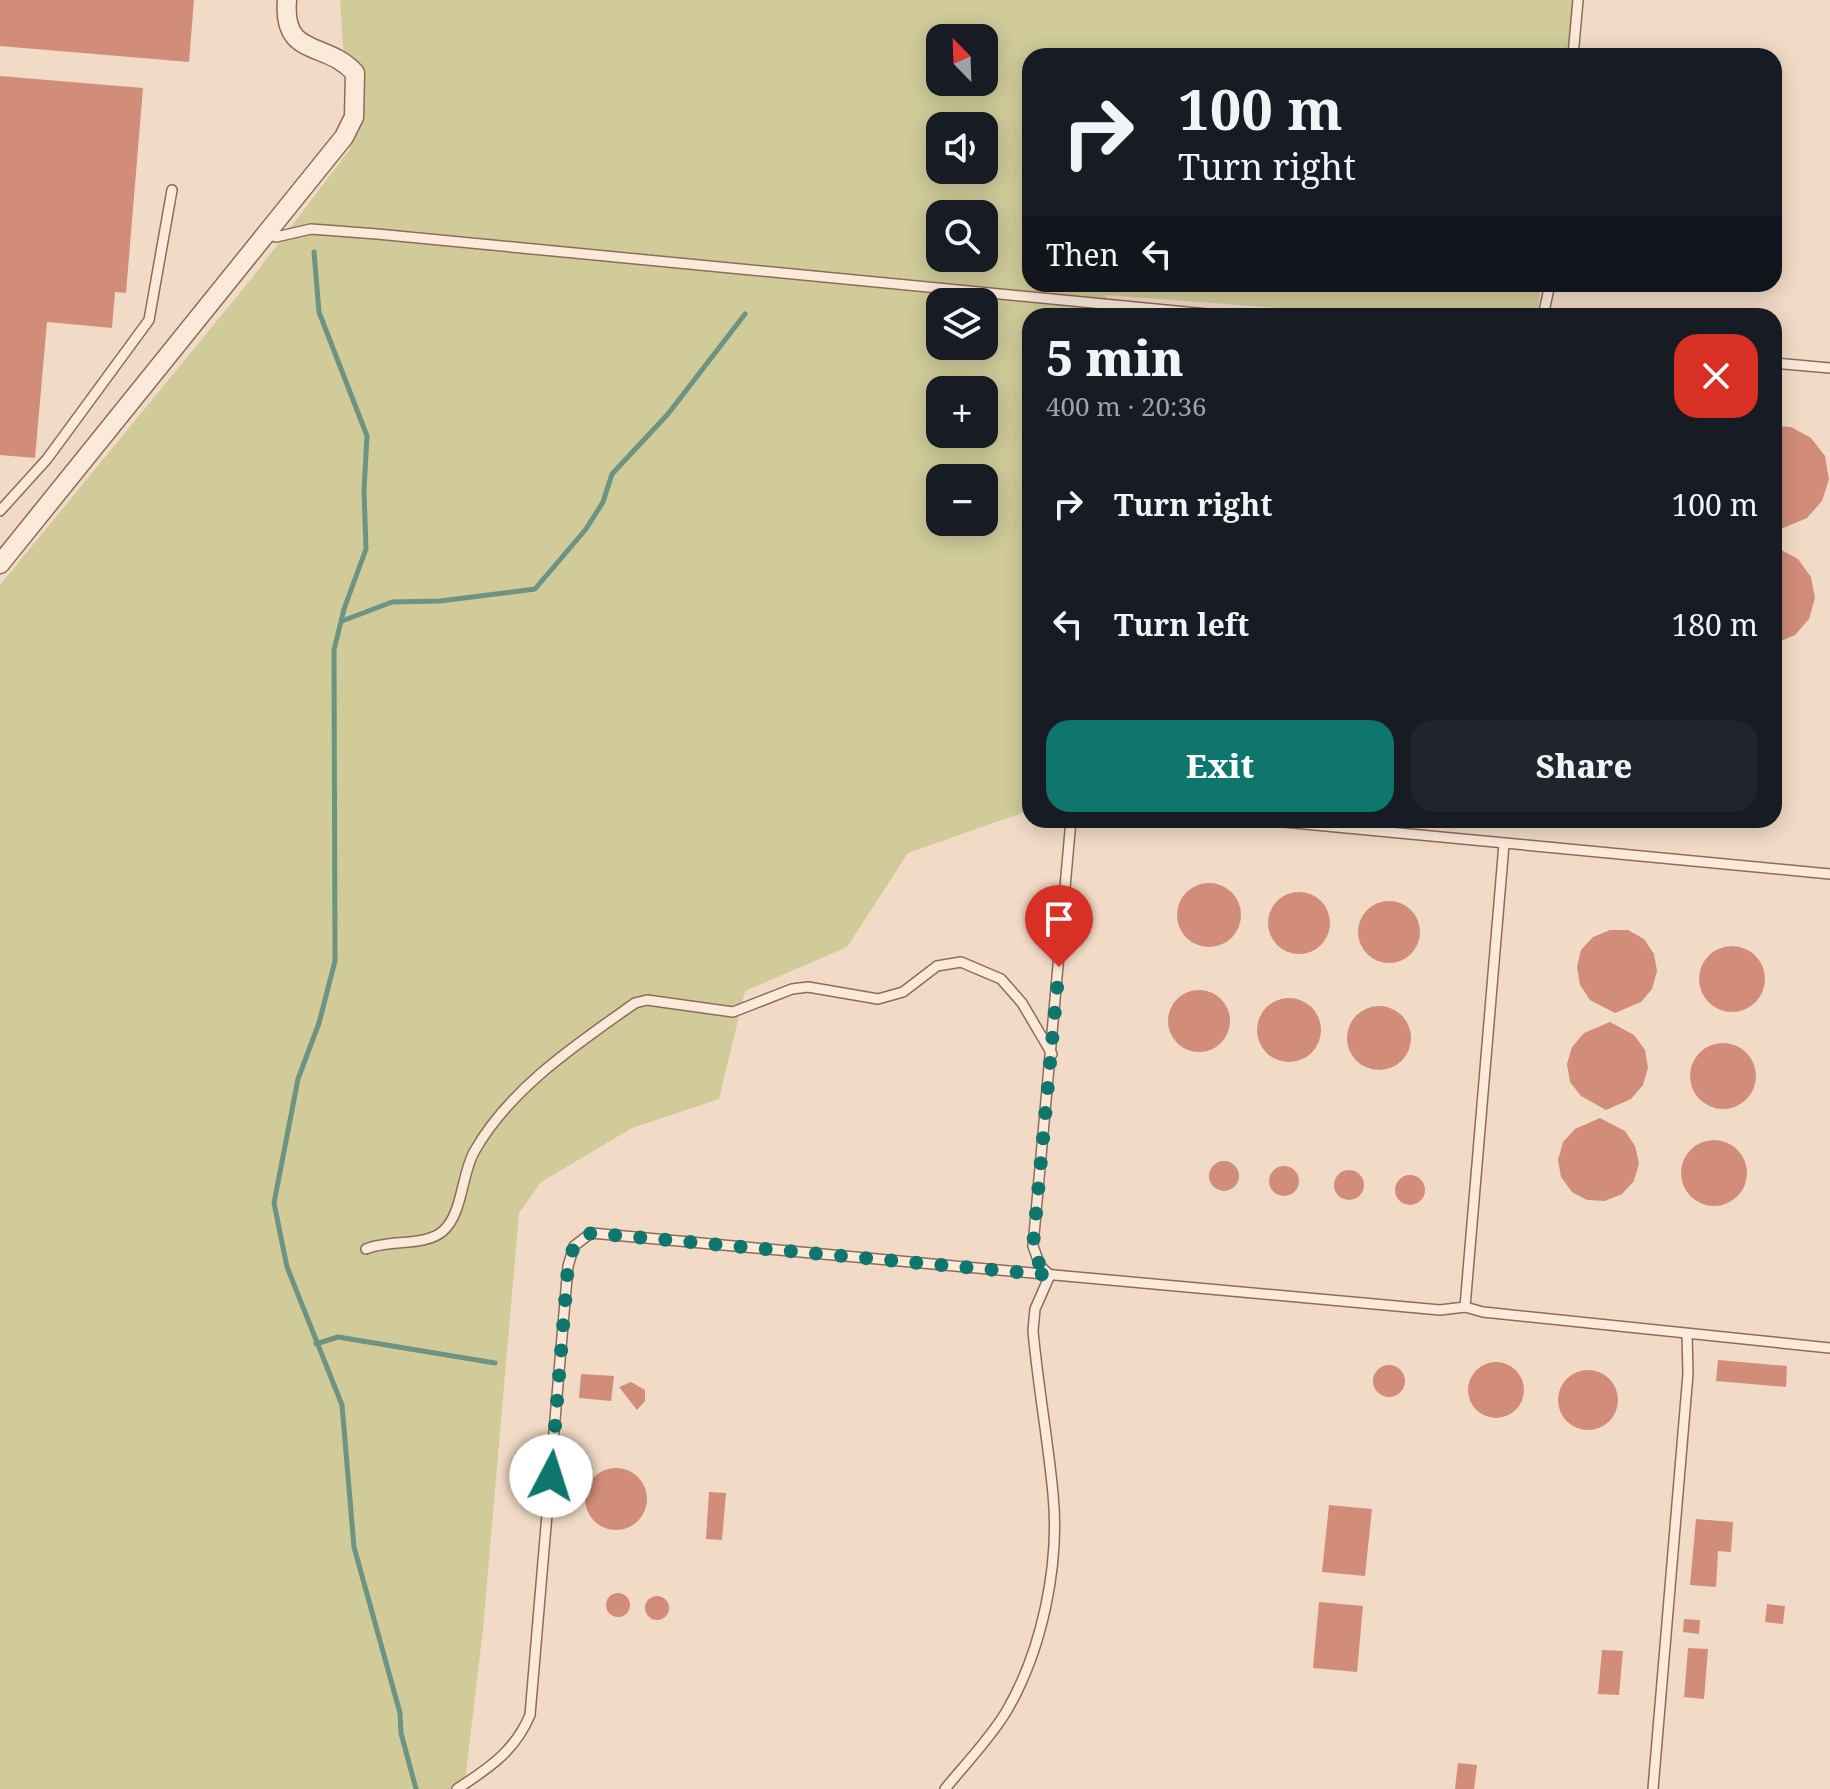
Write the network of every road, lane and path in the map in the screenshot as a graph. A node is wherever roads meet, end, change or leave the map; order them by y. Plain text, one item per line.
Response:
1 (287, 0) edge
2 (1578, 0) edge
3 (1574, 48) edge
4 (172, 190) dead end
5 (265, 234) junction
6 (1079, 308) edge
7 (1782, 364) edge
8 (1830, 368) edge
9 (0, 511) edge
10 (1, 561) edge
11 (1070, 828) edge
12 (1343, 828) edge
13 (1504, 844) junction
14 (1830, 874) edge
15 (1052, 1054) junction
16 (366, 1249) dead end
17 (1050, 1275) junction
18 (1465, 1307) junction
19 (1687, 1334) junction
20 (1830, 1348) edge
21 (457, 1789) edge
22 (945, 1789) edge
23 (1653, 1789) edge

1 - 5 street
2 - 3 lane
4 - 9 lane
5 - 6 lane
5 - 10 street
7 - 8 lane
11 - 15 lane
12 - 13 lane
13 - 14 lane
13 - 18 lane
15 - 16 lane
15 - 17 lane
17 - 18 lane
17 - 21 lane
17 - 22 lane
18 - 19 lane
19 - 20 lane
19 - 23 lane

